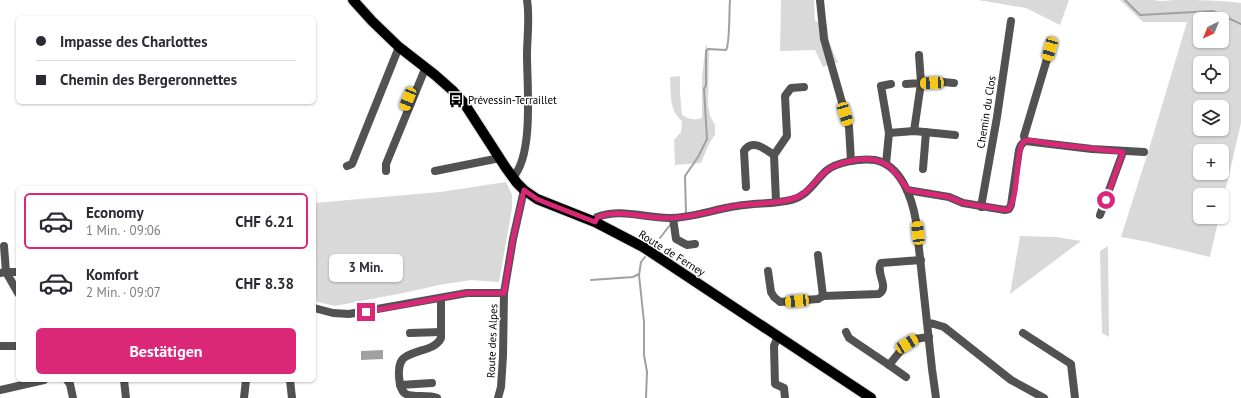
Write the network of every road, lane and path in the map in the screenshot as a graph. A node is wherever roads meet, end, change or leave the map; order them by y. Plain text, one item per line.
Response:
1 (353, 0) edge
2 (527, 0) edge
3 (820, 0) edge
4 (1012, 21) dead end
5 (1050, 41) dead end
6 (399, 47) junction
7 (919, 55) dead end
8 (424, 67) junction
9 (921, 83) junction
10 (954, 83) dead end
11 (891, 84) dead end
12 (906, 84) dead end
13 (804, 87) dead end
14 (914, 131) junction
15 (926, 132) junction
16 (889, 133) junction
17 (955, 135) dead end
18 (1026, 141) junction
19 (388, 150) dead end
20 (1123, 152) junction
21 (1144, 152) dead end
22 (774, 155) junction
23 (500, 158) junction
24 (851, 161) junction
25 (886, 164) junction
26 (347, 166) dead end
27 (923, 169) dead end
28 (386, 171) dead end
29 (436, 171) dead end
30 (513, 177) junction
31 (746, 187) dead end
32 (524, 190) junction
33 (908, 190) junction
34 (776, 201) junction
35 (981, 207) junction
36 (1100, 215) dead end
37 (673, 218) junction
38 (595, 222) junction
39 (695, 244) dead end
40 (4, 246) dead end
41 (818, 255) dead end
42 (921, 260) junction
43 (768, 271) dead end
44 (16, 272) edge
45 (3, 273) edge
46 (16, 290) edge
47 (504, 293) junction
48 (823, 296) junction
49 (441, 298) junction
50 (316, 309) edge
51 (928, 323) junction
52 (441, 332) junction
53 (846, 332) dead end
54 (410, 333) dead end
55 (1023, 333) dead end
56 (778, 336) junction
57 (929, 337) junction
58 (0, 346) edge
59 (16, 346) edge
60 (889, 365) junction
61 (906, 377) dead end
62 (35, 382) edge
63 (68, 382) edge
64 (124, 382) edge
65 (246, 382) edge
66 (290, 382) edge
67 (432, 383) dead end
68 (400, 385) junction
69 (0, 390) edge
70 (73, 398) edge
71 (126, 398) edge
72 (244, 398) edge
73 (292, 398) edge
74 (437, 398) edge
75 (498, 398) edge
76 (784, 398) edge
77 (870, 398) edge
78 (936, 398) edge
79 (1044, 398) edge
80 (1075, 398) edge

1 - 6 main road, Route de Ferney
2 - 30 street
3 - 24 street
4 - 35 street, Chemin du Clos
5 - 18 street
6 - 8 main road, Route de Ferney
6 - 26 street
7 - 9 street
8 - 19 street
8 - 23 main road, Route de Ferney
8 - 28 street
9 - 10 street
9 - 12 street
9 - 14 street
11 - 16 street
13 - 22 street
14 - 15 street
14 - 16 street
15 - 17 street
15 - 27 street
16 - 25 street
18 - 20 street
18 - 35 street
20 - 21 street
20 - 36 street
22 - 31 street
22 - 34 street
23 - 29 street
23 - 30 main road, Route de Ferney
24 - 25 street
24 - 34 street
25 - 33 street
30 - 32 main road, Route de Ferney
32 - 38 main road, Route de Ferney
32 - 47 street, Route des Alpes
33 - 35 street
33 - 42 street
34 - 37 street
37 - 38 street
37 - 39 street
38 - 56 main road, Route de Ferney
40 - 45 street
41 - 48 street
42 - 48 street
42 - 51 street
43 - 48 street
44 - 45 street
45 - 46 street
47 - 49 street
47 - 75 street, Route des Alpes
49 - 50 street
49 - 52 street
51 - 57 street
51 - 79 street
52 - 54 street
52 - 68 street
53 - 60 street
55 - 80 street
56 - 76 street
56 - 77 main road, Route de Ferney
57 - 60 street
57 - 78 street
58 - 59 street
60 - 61 street
62 - 69 street
63 - 70 street
64 - 71 street
65 - 72 street
66 - 73 street
67 - 68 street
68 - 74 street

